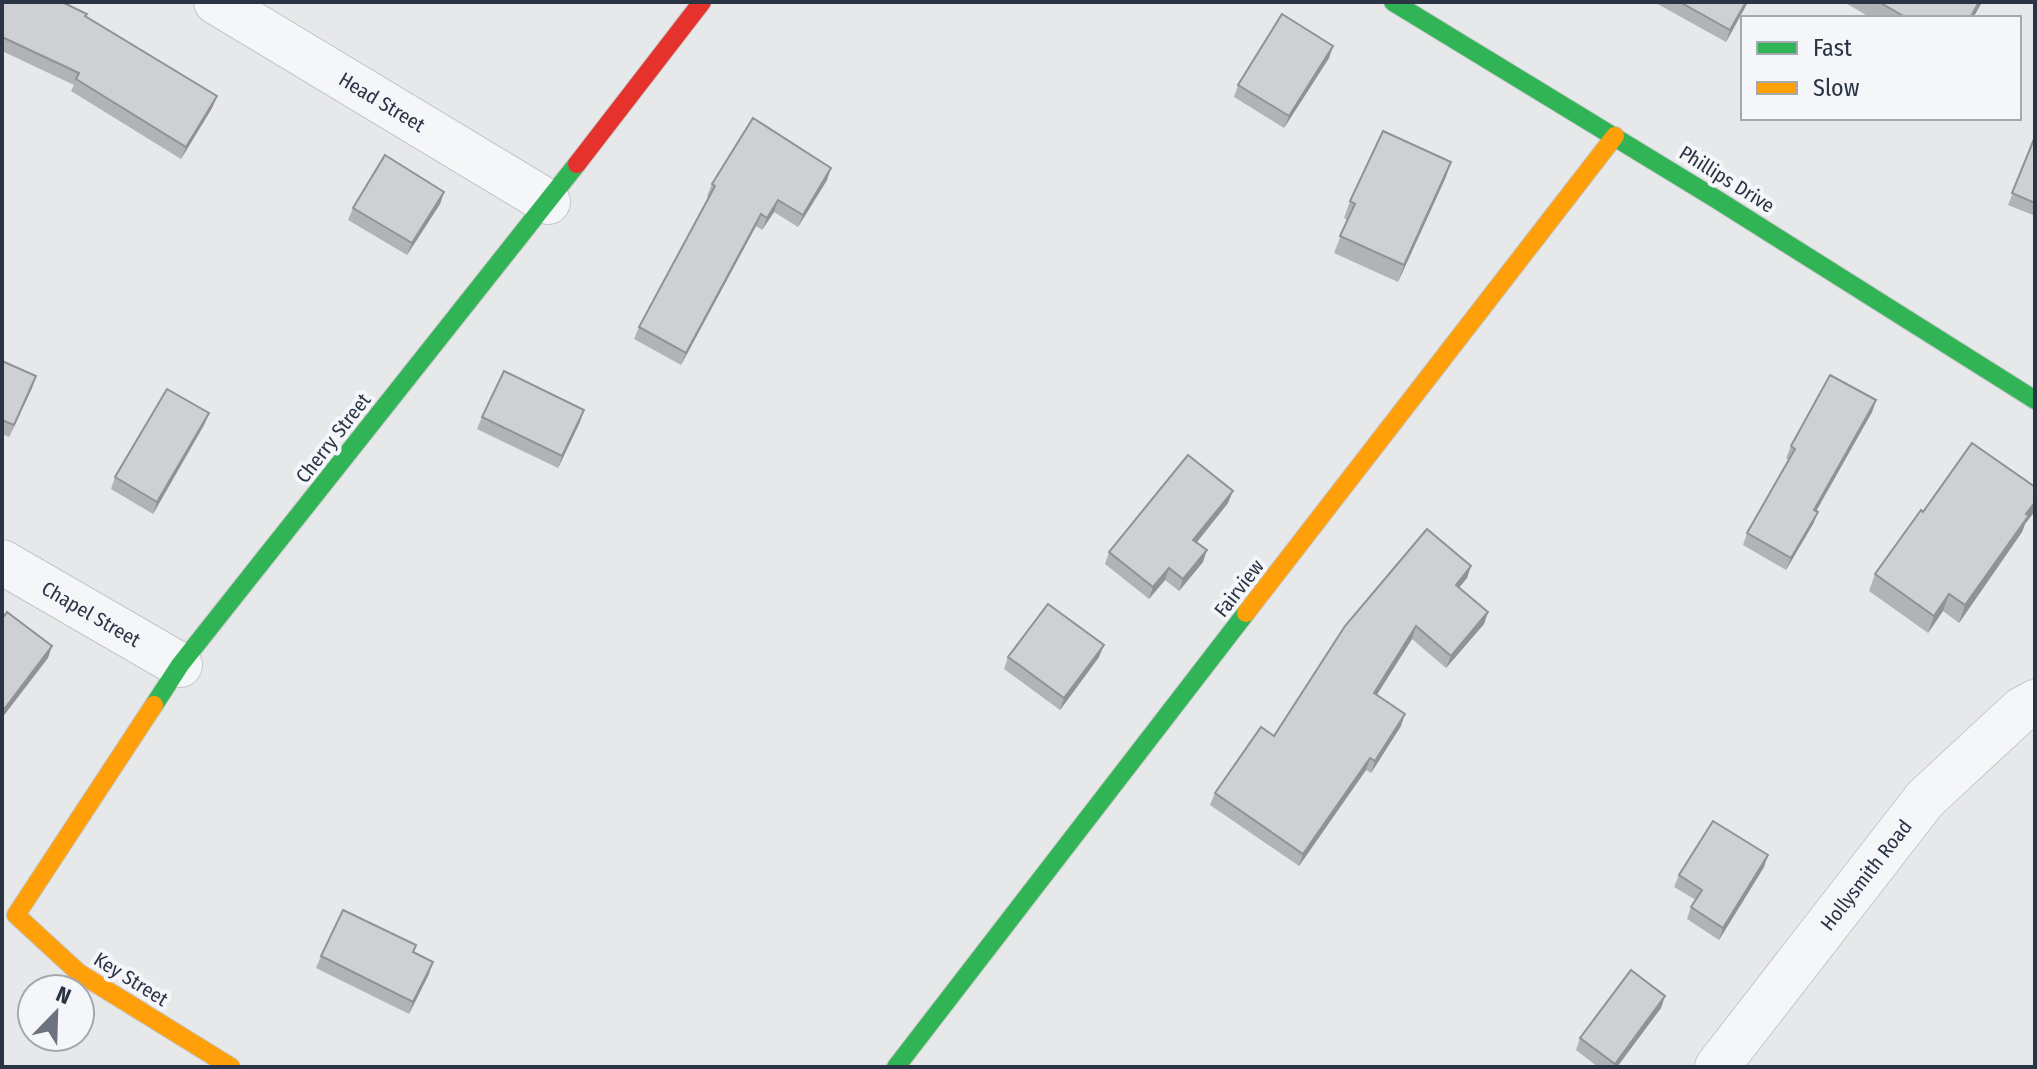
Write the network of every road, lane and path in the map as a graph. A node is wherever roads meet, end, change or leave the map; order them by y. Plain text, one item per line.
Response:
1 (216, 2) edge
2 (702, 2) edge
3 (1393, 2) edge
4 (1615, 136) junction
5 (548, 202) junction
6 (2035, 400) edge
7 (2, 562) edge
8 (180, 665) junction
9 (2035, 702) edge
10 (16, 915) joint
11 (231, 1067) edge
12 (896, 1067) edge
13 (1717, 1067) edge

1 - 5 street, Head Street
2 - 5 street, Cherry Street
3 - 4 street, Phillips Drive
4 - 6 street, Phillips Drive
4 - 12 street, Fairview
5 - 8 street, Cherry Street
7 - 8 street, Chapel Street
8 - 10 street, Cherry Street
9 - 13 street, Hollysmith Road
10 - 11 street, Key Street

